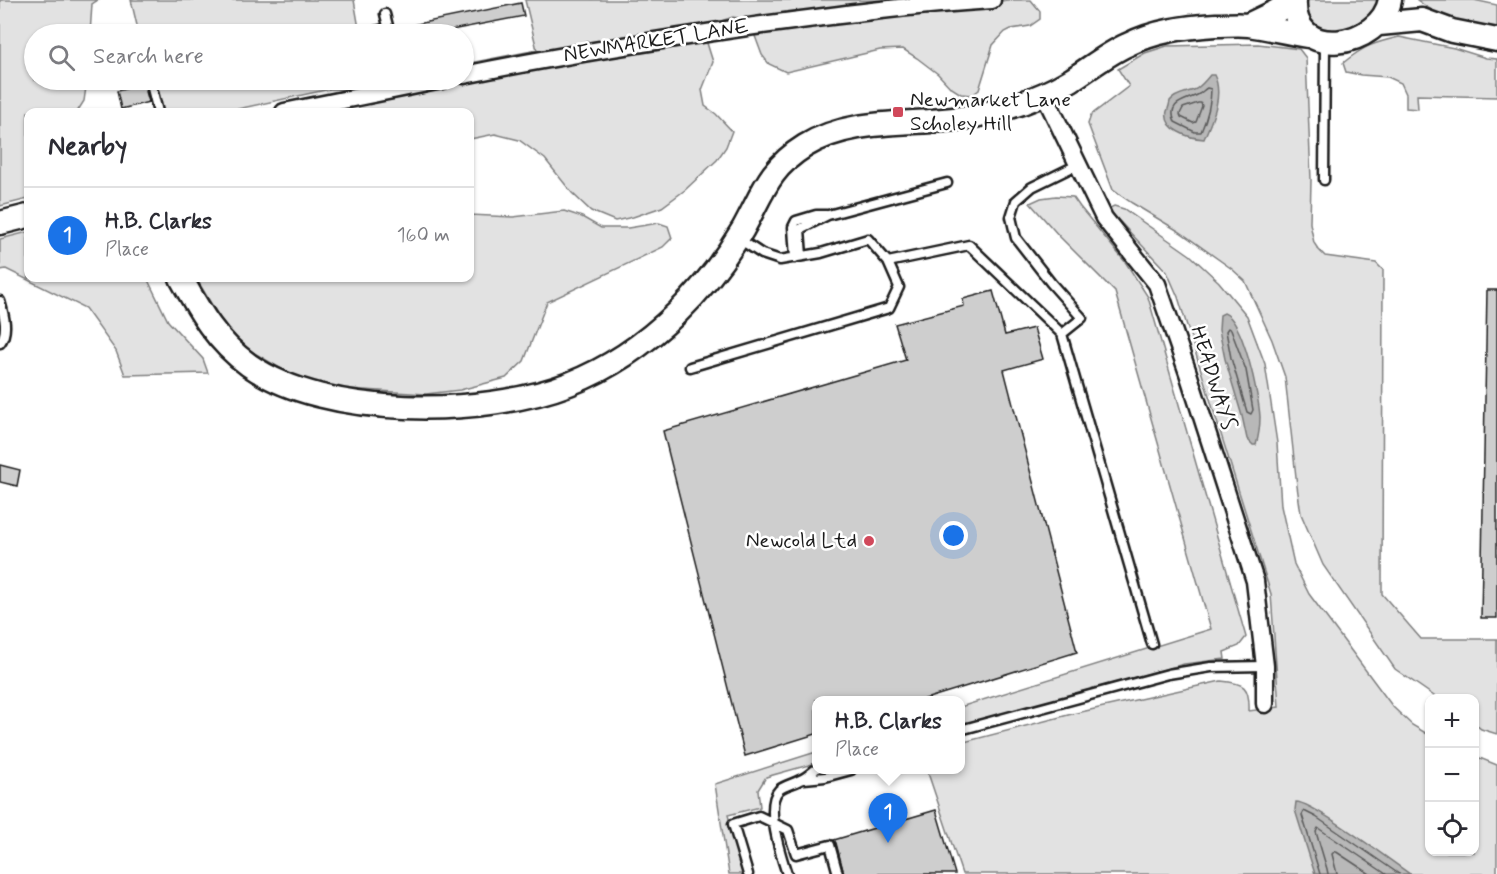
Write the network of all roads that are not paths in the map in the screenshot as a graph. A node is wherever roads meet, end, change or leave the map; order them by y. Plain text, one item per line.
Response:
1 (992, 0) edge
2 (1293, 0) edge
3 (1390, 0) edge
4 (1403, 0) edge
5 (385, 14) dead end
6 (1422, 20) junction
7 (388, 24) edge
8 (1379, 24) junction
9 (1248, 25) junction
10 (1317, 39) junction
11 (1497, 40) edge
12 (474, 73) edge
13 (152, 90) edge
14 (376, 90) edge
15 (1044, 94) junction
16 (157, 108) edge
17 (301, 108) edge
18 (1079, 164) junction
19 (1324, 180) dead end
20 (947, 183) dead end
21 (24, 217) edge
22 (0, 223) edge
23 (736, 238) junction
24 (798, 257) junction
25 (888, 262) junction
26 (183, 282) edge
27 (0, 301) edge
28 (1062, 334) junction
29 (0, 343) edge
30 (690, 367) dead end
31 (1152, 644) dead end
32 (1265, 666) junction
33 (1265, 704) dead end
34 (965, 729) edge
35 (812, 772) edge
36 (836, 774) edge
37 (803, 779) junction
38 (774, 823) junction
39 (748, 874) edge
40 (787, 874) edge
41 (838, 874) edge

1 - 12 street, NEWMARKET LANE
2 - 9 main road
2 - 10 main road
3 - 8 main road
4 - 6 main road
5 - 7 lane
6 - 8 main road
6 - 11 main road
8 - 10 main road
9 - 10 main road
9 - 15 main road
10 - 19 lane
13 - 16 lane
14 - 17 street
15 - 18 street, HEADWAYS
15 - 23 main road
18 - 28 lane
18 - 32 street, HEADWAYS
20 - 24 lane
21 - 22 main road
23 - 24 lane
23 - 26 main road
24 - 25 lane
25 - 28 lane
25 - 30 lane
27 - 29 lane
28 - 31 lane
32 - 33 street, HEADWAYS
32 - 34 lane
35 - 37 lane
36 - 37 lane
37 - 38 lane
38 - 39 lane
38 - 40 lane
38 - 41 lane

